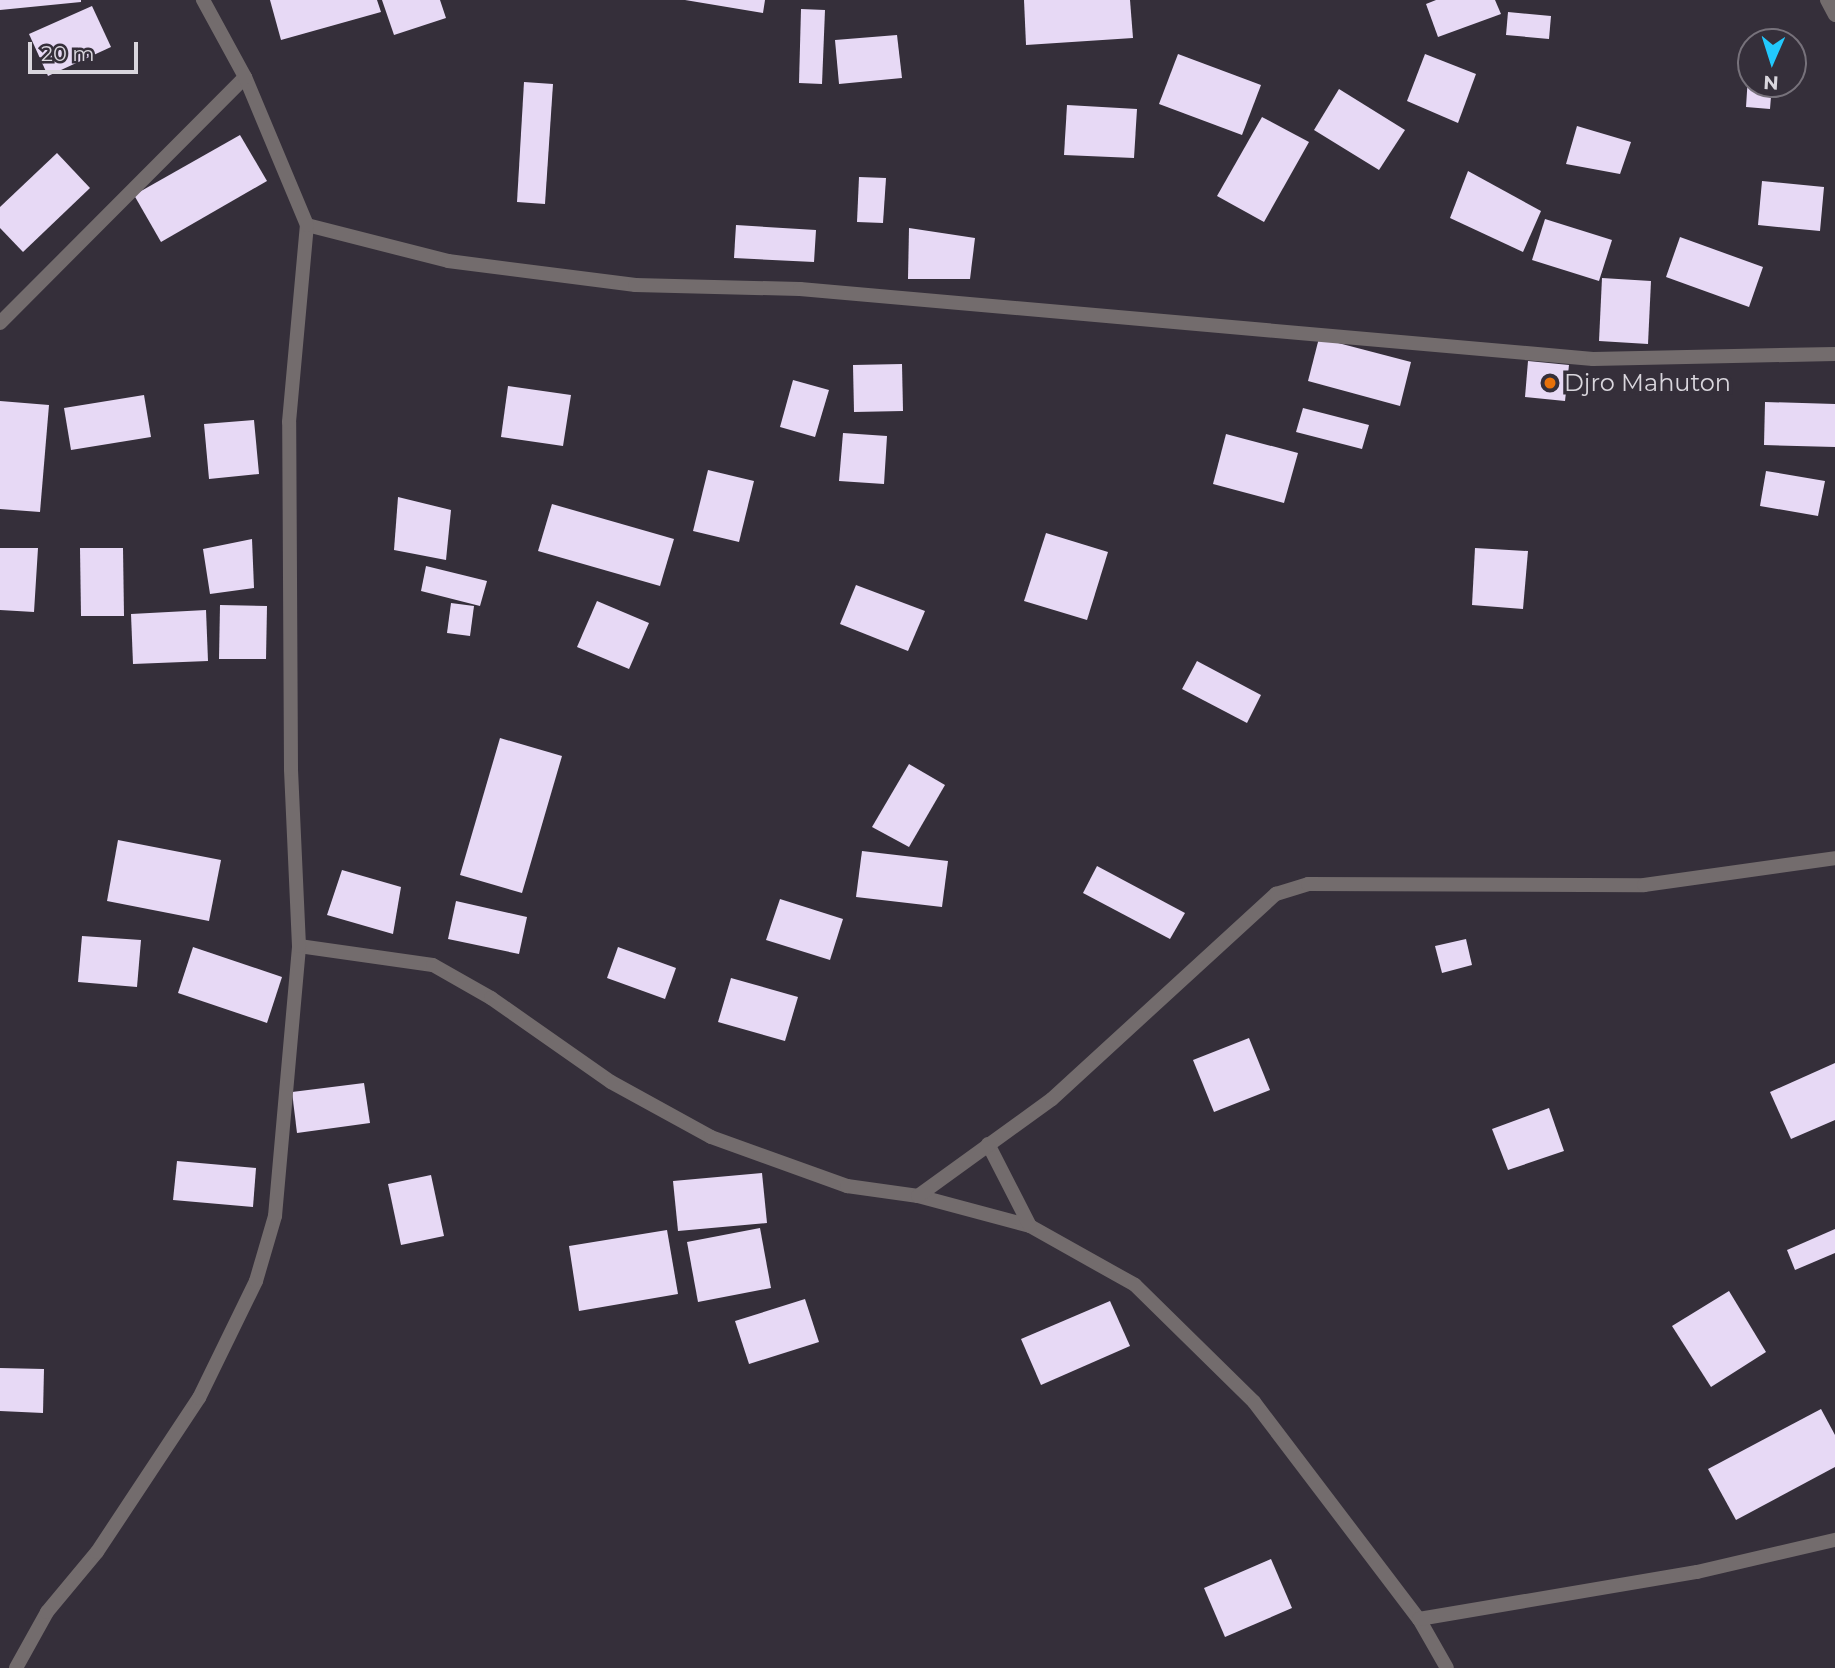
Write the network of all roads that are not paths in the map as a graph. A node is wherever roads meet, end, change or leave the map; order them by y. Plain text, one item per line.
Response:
1 (203, 0) edge
2 (1827, 0) edge
3 (1835, 15) edge
4 (245, 77) junction
5 (307, 225) junction
6 (0, 323) edge
7 (1835, 354) edge
8 (1835, 858) edge
9 (299, 946) junction
10 (988, 1144) junction
11 (918, 1196) junction
12 (1030, 1226) junction
13 (1835, 1540) edge
14 (1419, 1619) junction
15 (16, 1668) edge
16 (1447, 1668) edge

1 - 4 street
2 - 3 street
4 - 5 street
4 - 6 street
5 - 7 street
5 - 9 street
8 - 10 street
9 - 11 street
9 - 15 street
10 - 11 street
10 - 12 street
11 - 12 street
12 - 14 street
13 - 14 street
14 - 16 street

